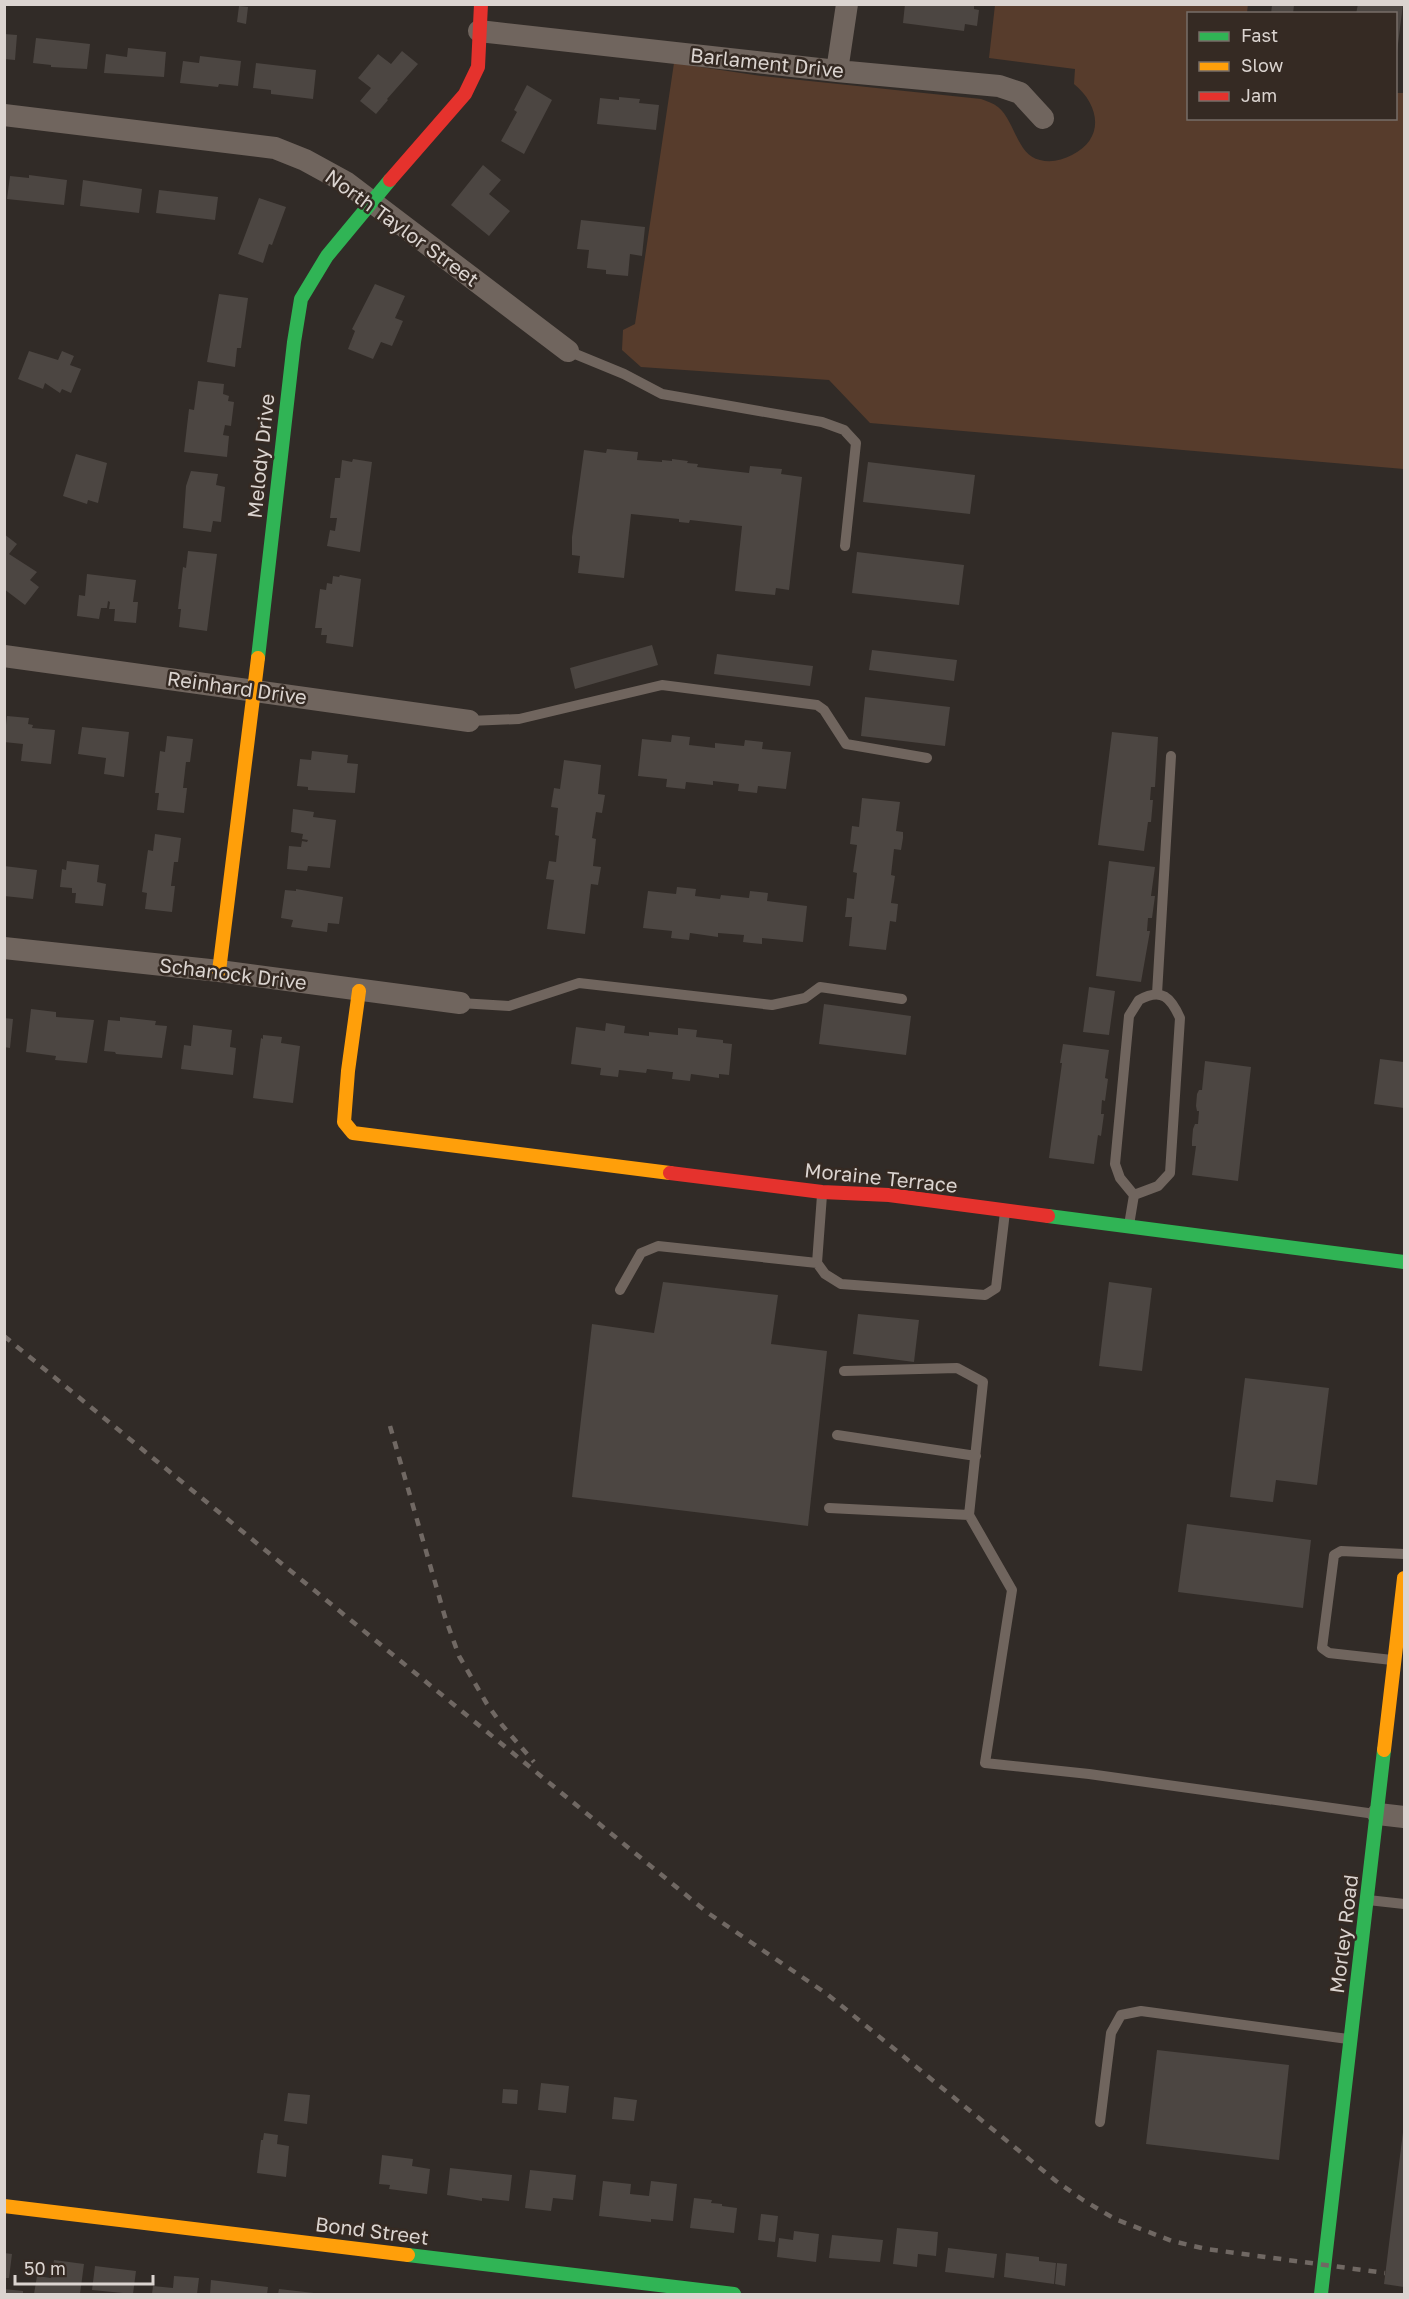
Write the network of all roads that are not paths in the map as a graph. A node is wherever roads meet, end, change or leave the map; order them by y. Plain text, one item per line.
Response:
1 (481, 4) edge
2 (847, 4) edge
3 (479, 31) junction
4 (837, 71) junction
5 (4, 116) edge
6 (1043, 118) dead end
7 (371, 201) junction
8 (568, 351) joint
9 (845, 546) dead end
10 (4, 656) edge
11 (254, 691) junction
12 (469, 721) joint
13 (1171, 756) dead end
14 (927, 758) dead end
15 (4, 948) edge
16 (219, 971) junction
17 (359, 991) junction
18 (1157, 994) junction
19 (902, 999) dead end
20 (460, 1004) joint
21 (822, 1192) junction
22 (1134, 1195) junction
23 (1005, 1212) junction
24 (1129, 1225) junction
25 (1404, 1262) edge
26 (817, 1263) junction
27 (620, 1290) dead end
28 (844, 1371) dead end
29 (837, 1435) dead end
30 (976, 1456) junction
31 (829, 1508) dead end
32 (969, 1515) junction
33 (1404, 1554) edge
34 (1404, 1578) edge
35 (1395, 1661) junction
36 (1378, 1814) junction
37 (1404, 1817) edge
38 (1368, 1900) junction
39 (1404, 1904) edge
40 (1352, 2040) junction
41 (1100, 2122) dead end
42 (4, 2206) edge
43 (577, 2285) edge
44 (734, 2295) edge
45 (1321, 2295) edge

1 - 3 street, Melody Drive
2 - 4 street
3 - 4 street, Barlament Drive
3 - 7 street, Melody Drive
4 - 6 street, Barlament Drive
5 - 7 street, North Taylor Street
7 - 8 street, North Taylor Street
7 - 11 street, Melody Drive
8 - 9 lane
10 - 11 street, Reinhard Drive
11 - 12 street, Reinhard Drive
11 - 16 street, Melody Drive
12 - 14 lane
13 - 18 lane
15 - 16 street, Schanock Drive
16 - 17 street, Schanock Drive
17 - 20 street, Schanock Drive
17 - 21 street, Moraine Terrace
18 - 22 lane
18 - 22 lane
19 - 20 lane
21 - 23 street, Moraine Terrace
21 - 26 lane
22 - 24 lane
23 - 24 street, Moraine Terrace
23 - 26 lane
24 - 25 street, Moraine Terrace
26 - 27 lane
28 - 30 lane
29 - 30 lane
30 - 32 lane
31 - 32 lane
32 - 36 lane
33 - 35 lane
34 - 35 street, Morley Road
35 - 36 street, Morley Road
36 - 37 street
36 - 38 street, Morley Road
38 - 39 lane
38 - 40 street, Morley Road
40 - 41 lane
40 - 45 street, Morley Road
42 - 43 street, Bond Street
43 - 44 street, Bond Street

